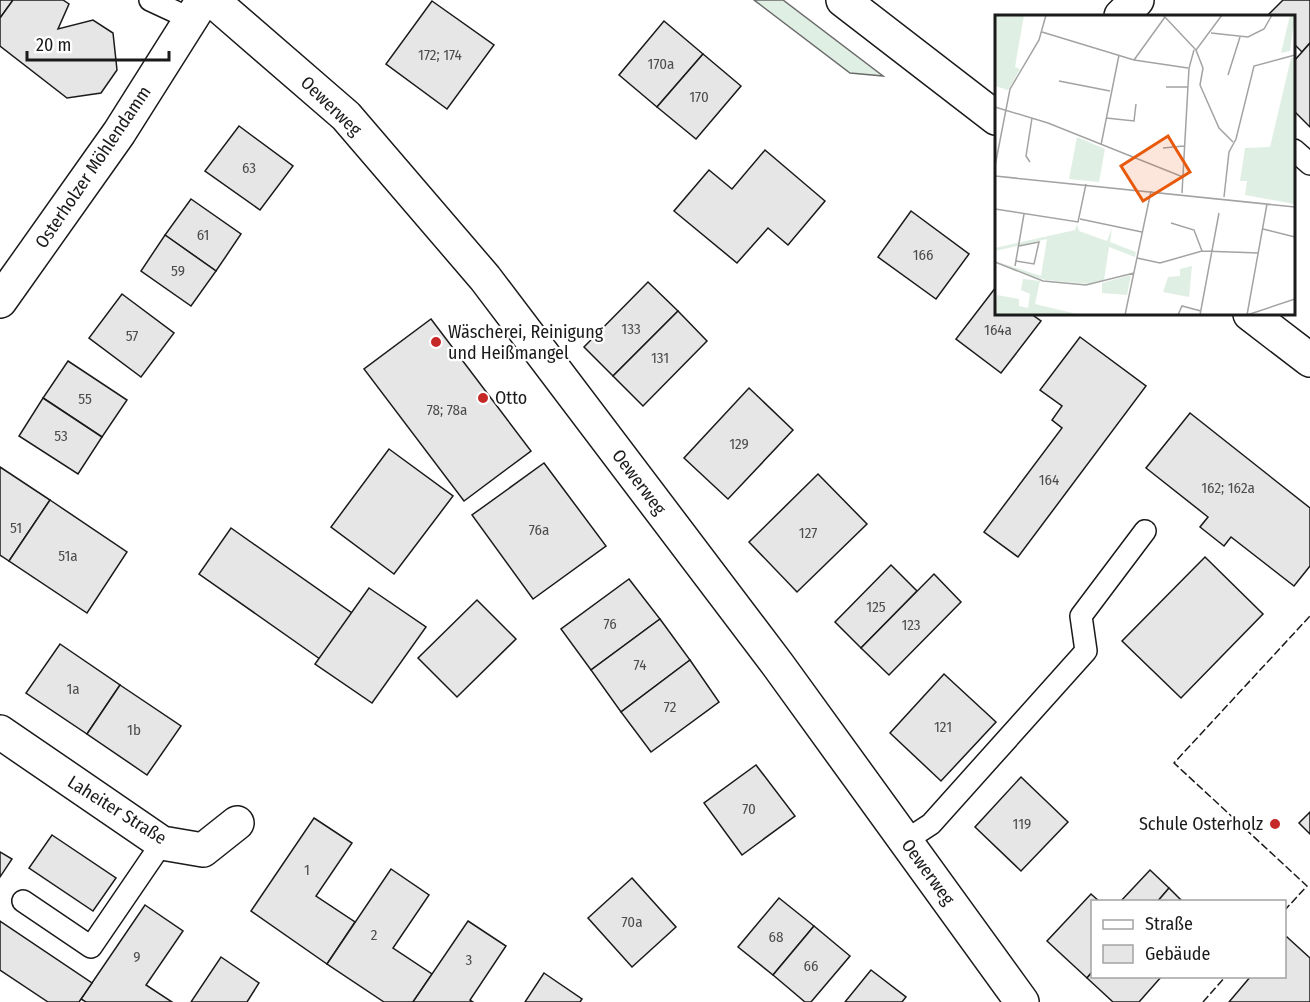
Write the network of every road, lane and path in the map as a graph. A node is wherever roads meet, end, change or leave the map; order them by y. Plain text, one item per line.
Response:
1 (150, 0) edge
2 (843, 0) edge
3 (202, 6) edge
4 (995, 117) edge
5 (1295, 152) edge
6 (1310, 164) edge
7 (1, 298) edge
8 (1251, 315) edge
9 (1310, 360) edge
10 (1145, 531) dead end
11 (0, 732) edge
12 (237, 823) dead end
13 (905, 841) junction
14 (162, 843) junction
15 (23, 901) dead end
16 (1022, 1002) edge

1 - 3 lane
2 - 4 street
3 - 7 street, Osterholzer Möhlendamm
3 - 13 street, Oewerweg
5 - 6 lane
8 - 9 street
10 - 13 lane
11 - 14 street, Laheiter Straße
12 - 14 street, Laheiter Straße
13 - 16 street, Oewerweg
14 - 15 lane

